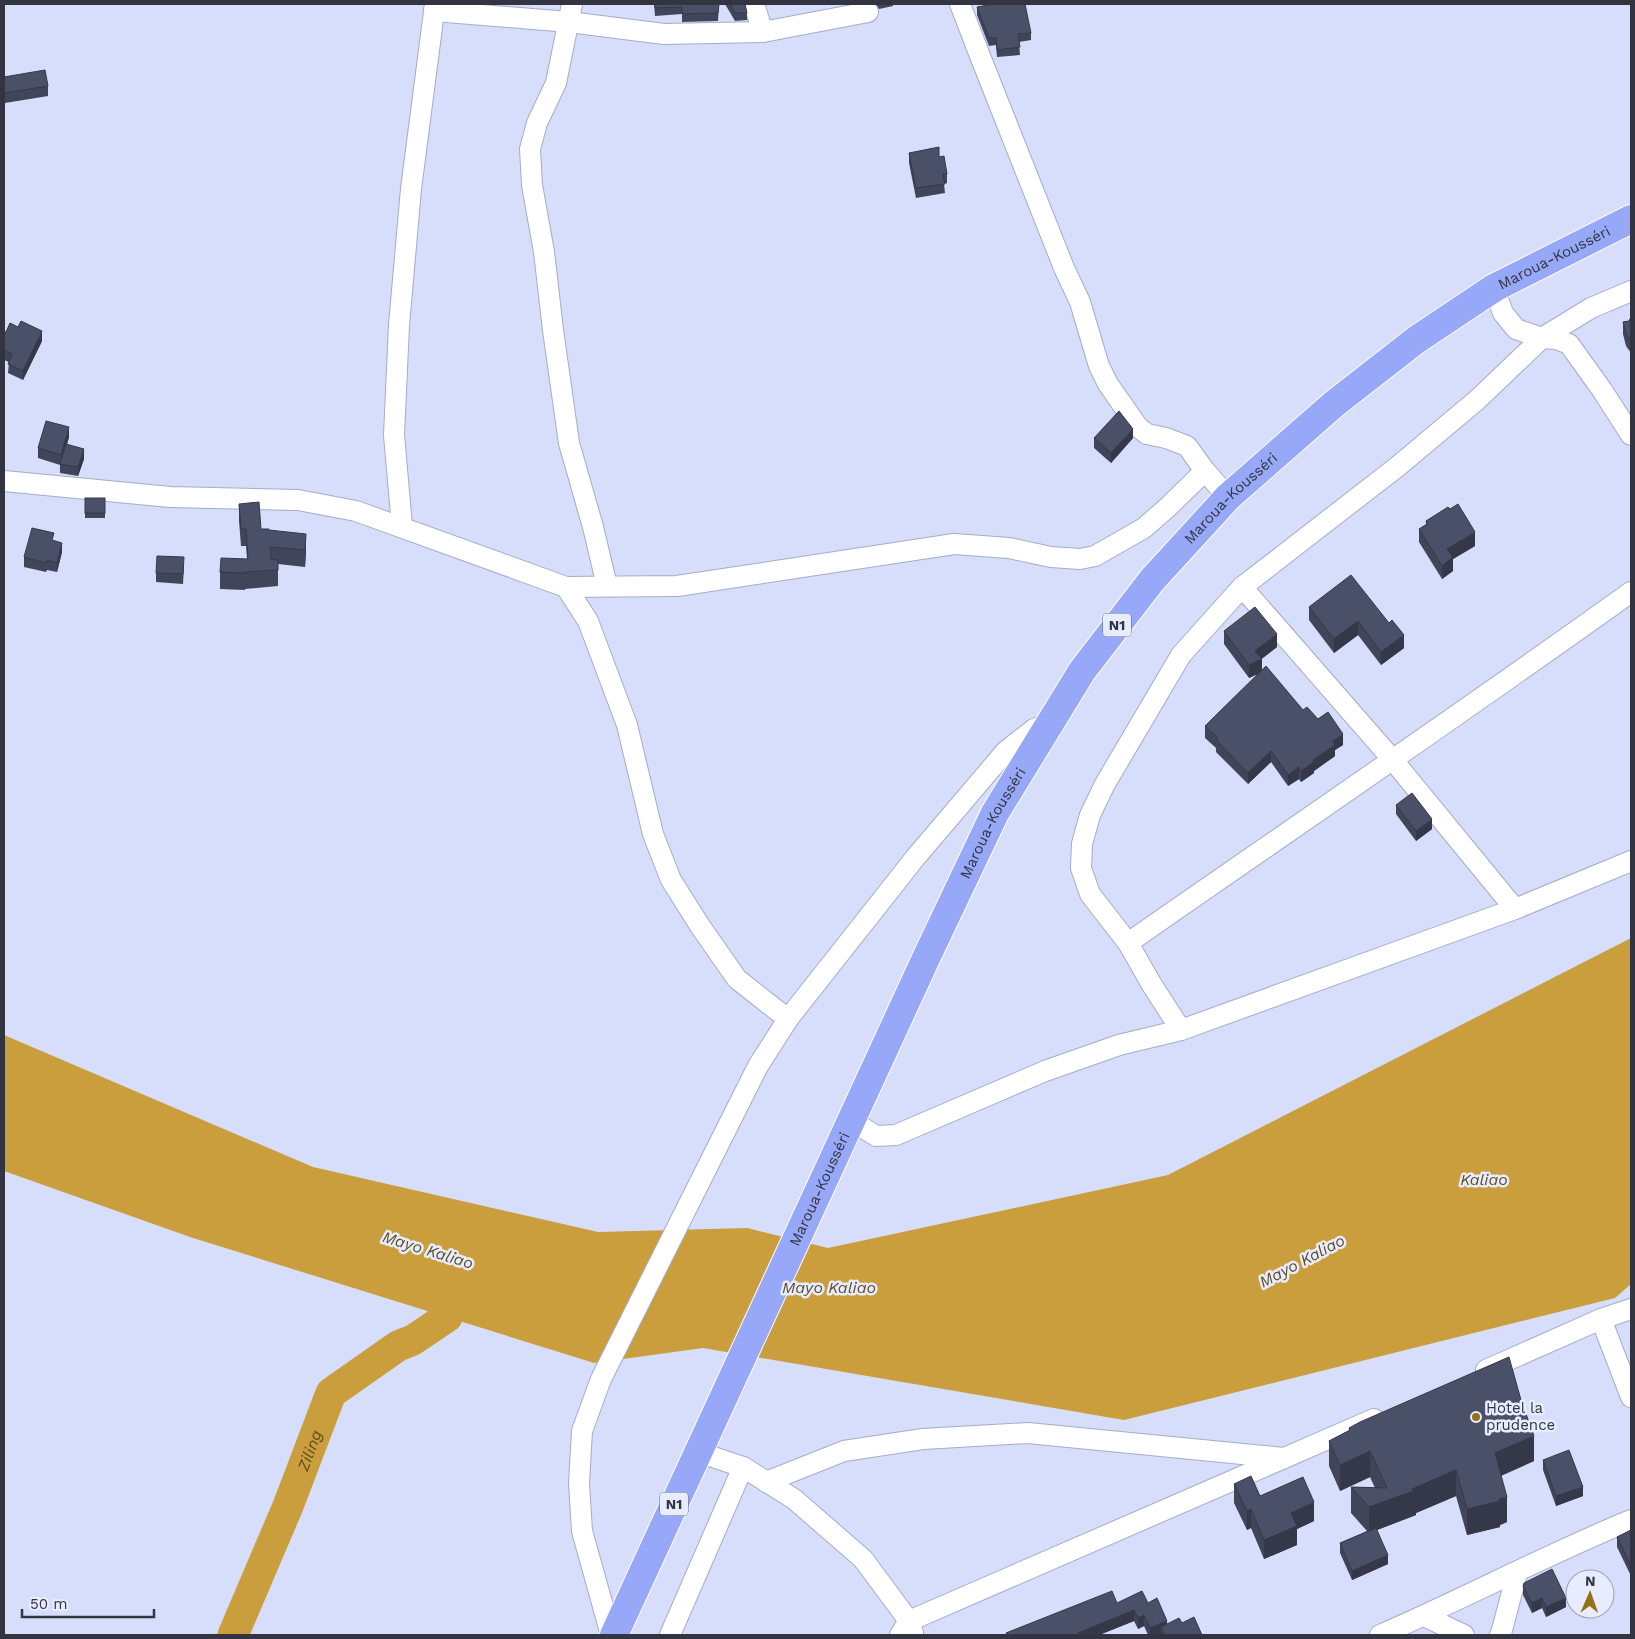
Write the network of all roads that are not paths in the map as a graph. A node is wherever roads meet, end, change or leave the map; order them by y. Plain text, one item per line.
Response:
1 (754, 4) edge
2 (960, 4) edge
3 (434, 7) edge
4 (868, 12) dead end
5 (571, 13) edge
6 (763, 32) junction
7 (1631, 219) edge
8 (1494, 288) junction
9 (1631, 290) edge
10 (1542, 338) junction
11 (1631, 435) edge
12 (1205, 471) junction
13 (4, 481) edge
14 (1228, 497) junction
15 (402, 526) junction
16 (606, 586) junction
17 (566, 587) junction
18 (1242, 587) junction
19 (1631, 592) edge
20 (1051, 723) junction
21 (1392, 759) junction
22 (1631, 861) edge
23 (1515, 909) junction
24 (1128, 943) junction
25 (788, 1019) junction
26 (1181, 1030) junction
27 (852, 1121) junction
28 (1631, 1309) edge
29 (1601, 1319) junction
30 (1465, 1379) edge
31 (1631, 1397) edge
32 (1393, 1410) edge
33 (698, 1452) junction
34 (1285, 1458) junction
35 (743, 1467) junction
36 (766, 1482) junction
37 (1631, 1520) edge
38 (1517, 1573) junction
39 (1424, 1616) junction
40 (908, 1631) edge
41 (612, 1635) edge
42 (670, 1635) edge
43 (1380, 1635) edge
44 (1464, 1635) edge
45 (1500, 1635) edge

1 - 6 street
2 - 12 street
3 - 5 street
3 - 15 street
4 - 6 street
5 - 6 street
5 - 16 street
7 - 8 highway, Maroua-Kousséri / N1
8 - 10 street
8 - 14 highway, Maroua-Kousséri / N1
9 - 10 street
10 - 11 street
10 - 18 street
12 - 14 street
12 - 16 street
13 - 15 street
14 - 20 highway, Maroua-Kousséri / N1
15 - 17 street
16 - 17 street
17 - 25 street
18 - 21 street
18 - 24 street
19 - 21 street
20 - 25 street
20 - 27 highway, Maroua-Kousséri / N1
21 - 23 street
21 - 24 street
22 - 23 street
23 - 26 street
24 - 26 street
25 - 41 street
26 - 27 street
27 - 33 highway, Maroua-Kousséri / N1
28 - 29 street
29 - 30 street
29 - 31 street
32 - 34 street
33 - 35 street
33 - 41 highway, Maroua-Kousséri / N1
34 - 36 street
34 - 40 street
35 - 36 street
35 - 42 street
36 - 40 street
37 - 38 street
38 - 39 street
38 - 45 street
39 - 43 street
39 - 44 street

